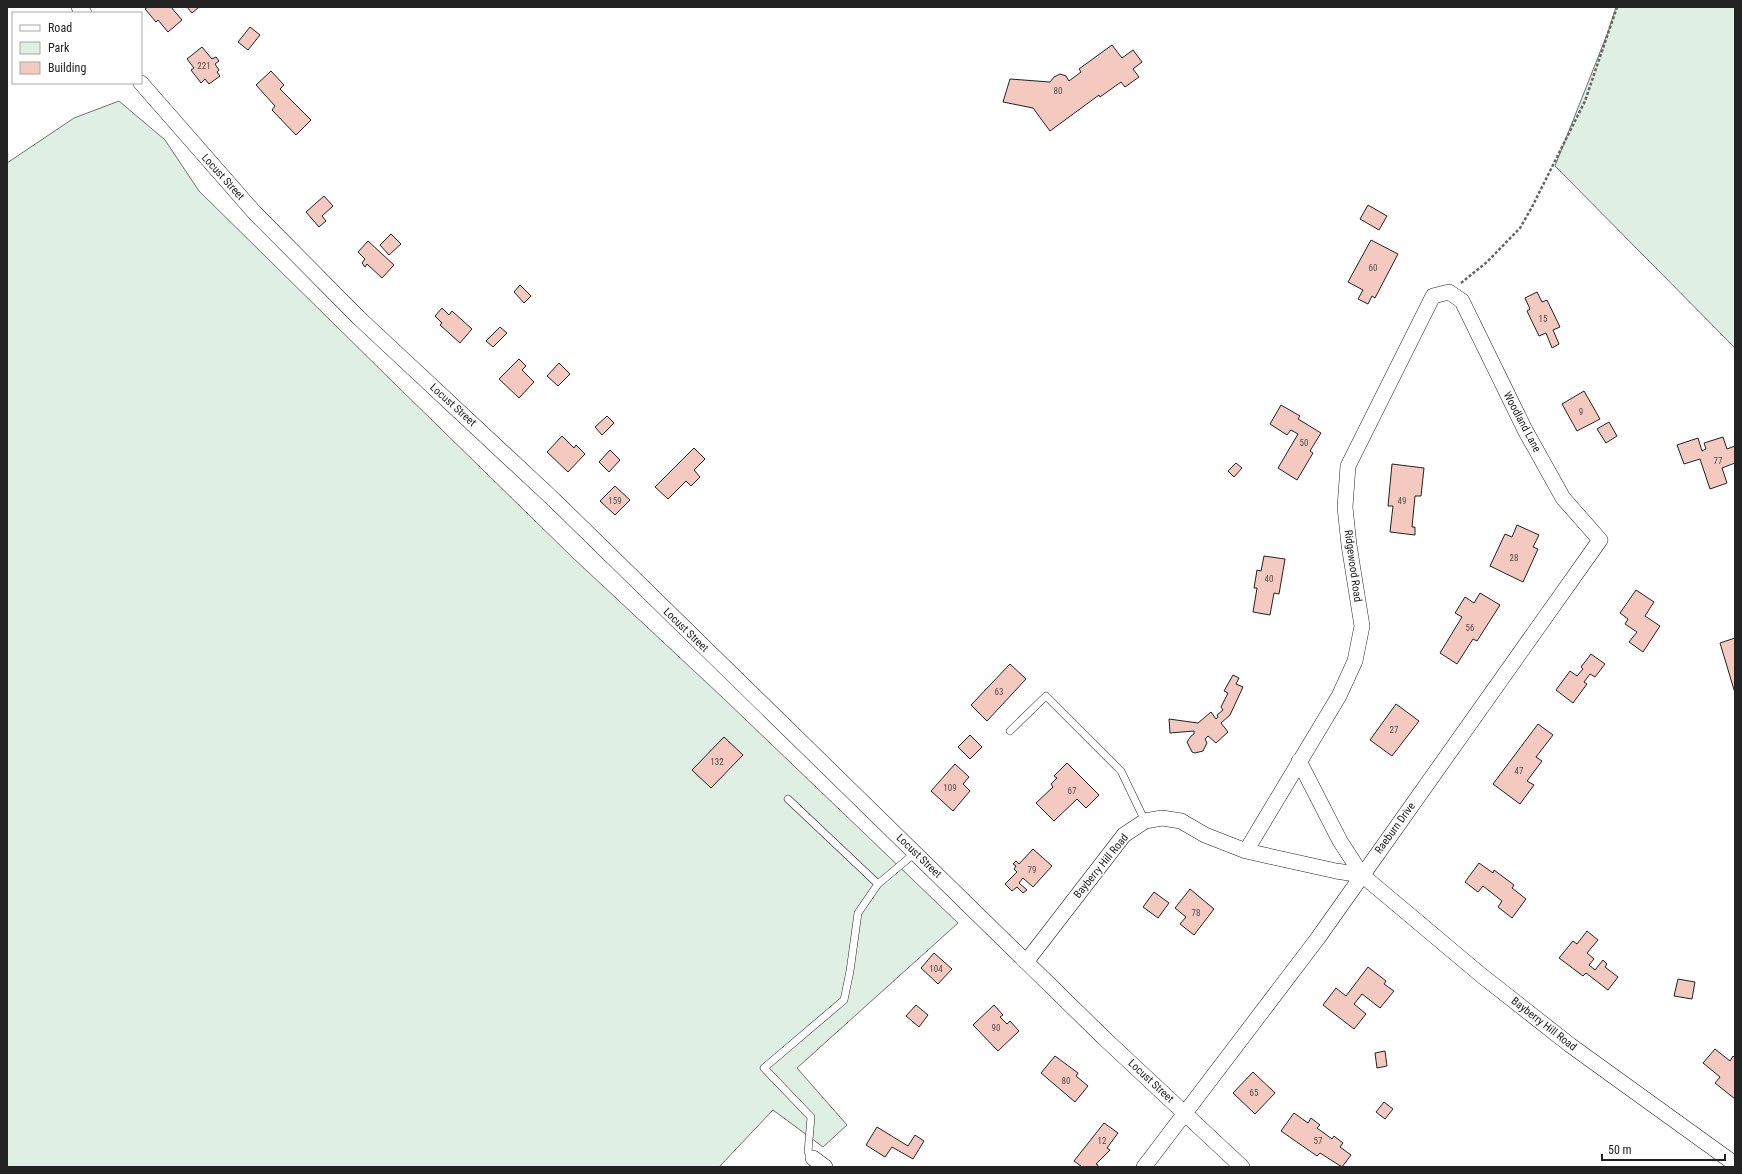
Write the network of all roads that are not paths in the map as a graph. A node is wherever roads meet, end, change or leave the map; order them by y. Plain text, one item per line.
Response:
1 (142, 84) edge
2 (1453, 294) joint
3 (1600, 540) joint
4 (1010, 731) dead end
5 (1299, 761) junction
6 (788, 799) dead end
7 (1145, 821) junction
8 (1246, 851) junction
9 (915, 853) junction
10 (1362, 875) junction
11 (878, 884) junction
12 (1026, 962) junction
13 (1184, 1112) junction
14 (813, 1158) joint
15 (1735, 1164) edge
16 (825, 1167) edge
17 (1144, 1167) edge
18 (1242, 1167) edge

1 - 9 street, Locust Street
2 - 3 street, Woodland Lane
2 - 5 street, Ridgewood Road
3 - 10 street, Raeburn Drive
4 - 7 lane
5 - 8 street, Ridgewood Road
5 - 10 street, Bayberry Hill Road
6 - 11 lane
7 - 8 street, Bayberry Hill Road
7 - 12 street, Bayberry Hill Road
8 - 10 street, Bayberry Hill Road
9 - 11 lane
9 - 12 street, Locust Street
10 - 13 street, Raeburn Drive
10 - 15 street, Bayberry Hill Road
11 - 14 lane
12 - 13 street, Locust Street
13 - 17 street, Raeburn Drive
13 - 18 street, Locust Street
14 - 16 street

